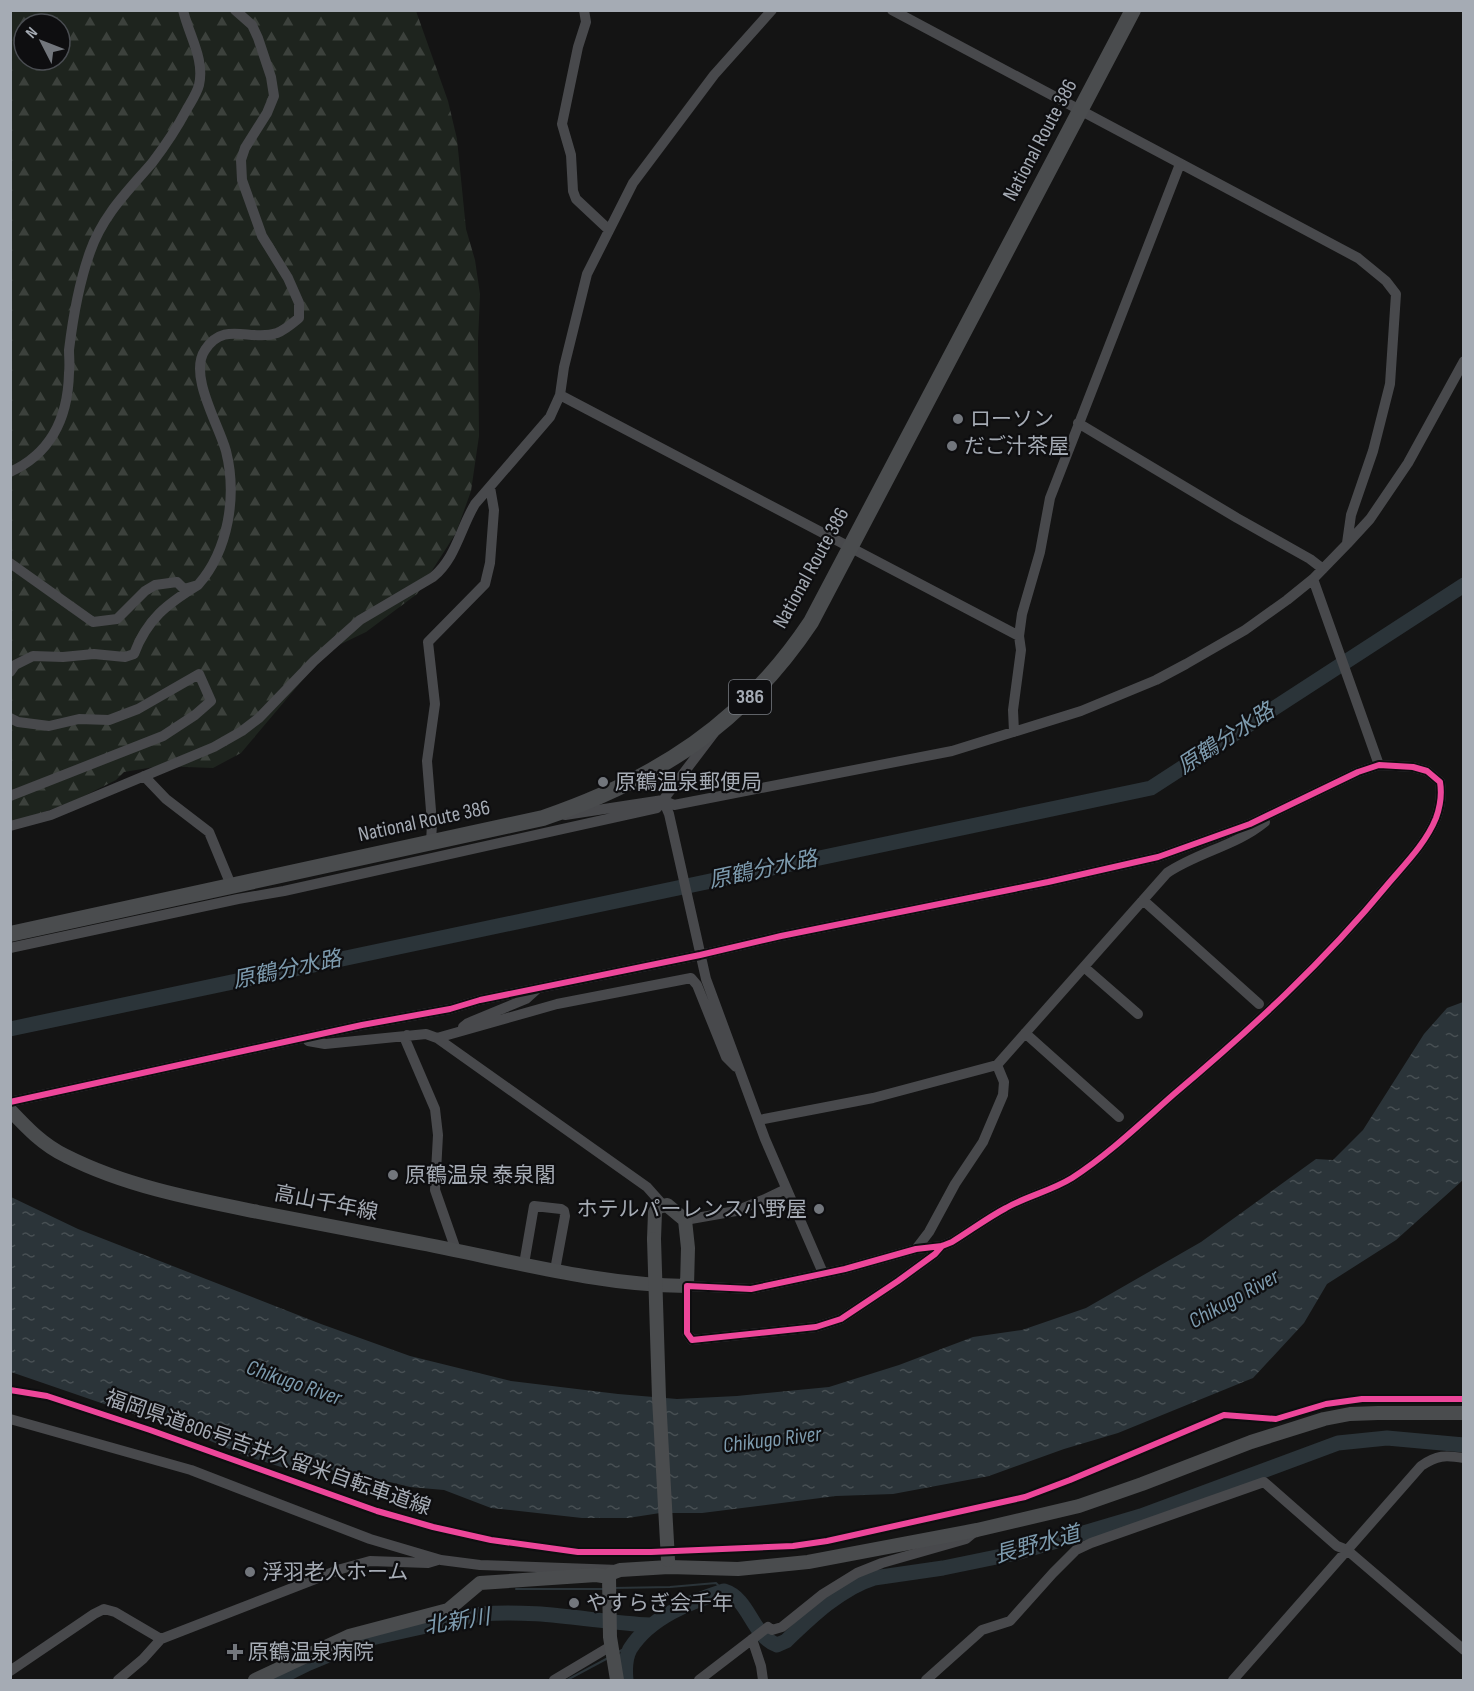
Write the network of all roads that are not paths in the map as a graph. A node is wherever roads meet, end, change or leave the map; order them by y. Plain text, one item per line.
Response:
1 (183, 10) edge
2 (236, 10) edge
3 (584, 10) edge
4 (772, 10) edge
5 (892, 10) edge
6 (1133, 10) edge
7 (1081, 110) junction
8 (1180, 164) junction
9 (608, 229) junction
10 (1464, 361) edge
11 (560, 395) junction
12 (1078, 423) junction
13 (10, 472) edge
14 (490, 487) junction
15 (1347, 544) junction
16 (850, 548) junction
17 (10, 563) edge
18 (1323, 569) junction
19 (1315, 582) junction
20 (198, 585) junction
21 (1019, 636) junction
22 (10, 672) edge
23 (10, 718) edge
24 (719, 726) junction
25 (1014, 732) junction
26 (1378, 762) junction
27 (144, 776) junction
28 (10, 796) edge
29 (663, 800) junction
30 (1278, 812) junction
31 (543, 818) junction
32 (10, 826) edge
33 (431, 843) junction
34 (231, 885) junction
35 (1143, 900) junction
36 (10, 934) edge
37 (10, 948) edge
38 (699, 951) junction
39 (1084, 967) junction
40 (538, 988) junction
41 (1259, 1004) dead end
42 (1138, 1014) dead end
43 (1025, 1033) junction
44 (458, 1034) junction
45 (407, 1035) junction
46 (437, 1038) junction
47 (302, 1040) junction
48 (459, 1054) junction
49 (997, 1065) junction
50 (741, 1071) junction
51 (10, 1102) edge
52 (10, 1110) edge
53 (1119, 1117) dead end
54 (759, 1120) junction
55 (786, 1189) junction
56 (663, 1205) junction
57 (685, 1220) junction
58 (942, 1246) junction
59 (916, 1249) junction
60 (456, 1250) junction
61 (524, 1264) junction
62 (555, 1270) junction
63 (823, 1273) junction
64 (687, 1286) junction
65 (1464, 1413) edge
66 (10, 1419) edge
67 (1464, 1458) edge
68 (977, 1530) junction
69 (1347, 1550) junction
70 (441, 1560) junction
71 (668, 1564) junction
72 (613, 1577) junction
73 (753, 1638) junction
74 (161, 1639) junction
75 (612, 1649) junction
76 (1464, 1650) edge
77 (10, 1671) edge
78 (118, 1680) edge
79 (255, 1680) edge
80 (554, 1680) edge
81 (617, 1680) edge
82 (699, 1680) edge
83 (763, 1680) edge
84 (926, 1680) edge
85 (1233, 1680) edge

1 - 13 street
2 - 20 street
3 - 9 street
4 - 9 street
5 - 7 street
6 - 7 highway, National Route 386 / 386
7 - 8 street
7 - 16 highway, National Route 386 / 386
8 - 12 street
8 - 15 street
9 - 11 street
10 - 15 street
11 - 14 street
11 - 16 street
12 - 18 street
12 - 21 street
14 - 27 street
14 - 33 street
15 - 18 street
16 - 21 street
16 - 24 highway, National Route 386 / 386
17 - 20 street
18 - 19 street
19 - 25 street
19 - 26 street
20 - 22 street
21 - 25 street
23 - 28 street
24 - 29 street
24 - 31 highway, National Route 386 / 386
25 - 29 street
26 - 30 street
26 - 58 street
27 - 32 street
27 - 34 street
29 - 31 street
29 - 37 street
29 - 38 street
30 - 35 street
30 - 38 street
31 - 33 highway, National Route 386 / 386
33 - 34 highway, National Route 386 / 386
34 - 36 highway, National Route 386 / 386
35 - 39 street
35 - 41 street
38 - 40 street
38 - 50 street
39 - 42 street
39 - 43 street
40 - 44 street
40 - 47 street
43 - 49 street
43 - 53 street
44 - 46 street
44 - 48 street
44 - 50 street
45 - 46 street
45 - 47 street
45 - 60 street
46 - 48 street
47 - 51 street
48 - 56 street
49 - 54 street
49 - 59 street
50 - 54 street
52 - 60 main road, 高山千年線
54 - 55 street
55 - 57 street
55 - 63 street
56 - 57 main road
56 - 71 main road, bridge
57 - 64 main road
58 - 59 street
58 - 64 street
59 - 63 street
60 - 61 main road, 高山千年線
61 - 62 main road, 高山千年線
61 - 62 street
62 - 64 main road, 高山千年線
63 - 64 street
65 - 68 main road
66 - 70 street
67 - 69 street
68 - 71 main road
68 - 73 street
69 - 76 street
69 - 84 street
69 - 85 street
70 - 72 street
70 - 74 street
71 - 72 main road
72 - 75 main road
72 - 79 main road
73 - 82 street
73 - 83 street
74 - 77 street
74 - 78 street
75 - 80 street
75 - 81 main road

